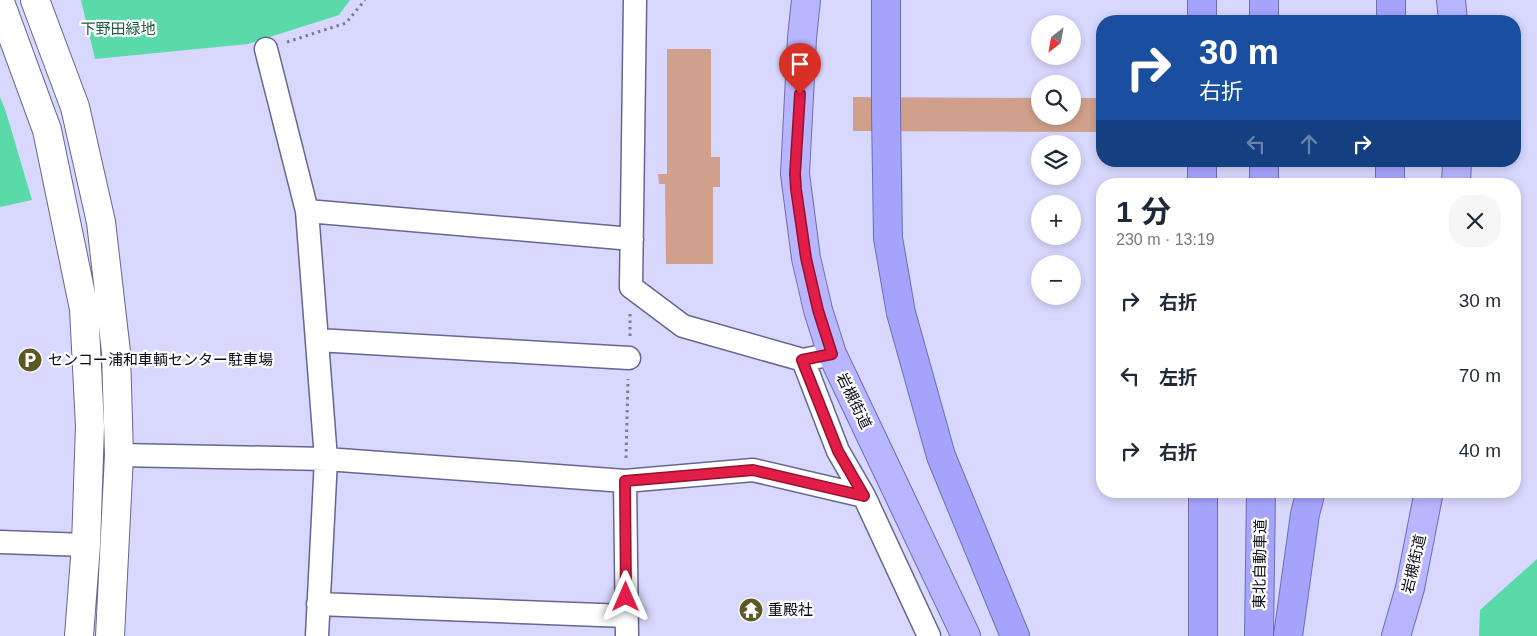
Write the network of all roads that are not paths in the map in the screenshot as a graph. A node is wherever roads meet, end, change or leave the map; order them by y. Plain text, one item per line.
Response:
1 (35, 0) edge
2 (635, 0) edge
3 (788, 0) edge
4 (806, 0) edge
5 (1202, 0) edge
6 (1264, 0) edge
7 (1391, 0) edge
8 (1452, 0) edge
9 (0, 2) edge
10 (885, 4) edge
11 (1202, 15) edge
12 (1264, 15) edge
13 (1391, 15) edge
14 (1453, 15) edge
15 (266, 49) road end
16 (795, 174) junction
17 (307, 211) junction
18 (632, 239) junction
19 (317, 340) junction
20 (832, 354) junction
21 (629, 358) road end
22 (802, 360) junction
23 (119, 455) junction
24 (326, 459) junction
25 (625, 481) junction
26 (864, 496) junction
27 (1203, 498) edge
28 (1260, 498) edge
29 (1309, 498) edge
30 (1428, 498) edge
31 (0, 542) edge
32 (86, 545) junction
33 (318, 604) junction
34 (626, 626) edge
35 (79, 636) edge
36 (110, 636) edge
37 (317, 636) edge
38 (929, 636) edge
39 (966, 636) edge
40 (1015, 636) edge
41 (1203, 636) edge
42 (1259, 636) edge
43 (1288, 636) edge
44 (1396, 636) edge

1 - 23 street
2 - 18 street
3 - 16 highway
4 - 16 highway, 岩槻街道
5 - 11 highway
6 - 12 highway
7 - 13 highway
8 - 14 highway
9 - 32 street
10 - 40 highway
15 - 17 street
16 - 20 highway, 岩槻街道
17 - 18 street
17 - 19 street
18 - 22 street
19 - 21 street
19 - 24 street
20 - 22 street
20 - 39 highway, 岩槻街道
22 - 26 street
23 - 24 street
23 - 36 street
24 - 25 street
24 - 33 street
25 - 26 street
25 - 34 street
26 - 38 street
27 - 41 highway
28 - 42 highway, 東北自動車道
29 - 43 highway
30 - 44 highway, 岩槻街道
31 - 32 street
32 - 35 street
33 - 34 street
33 - 37 street

